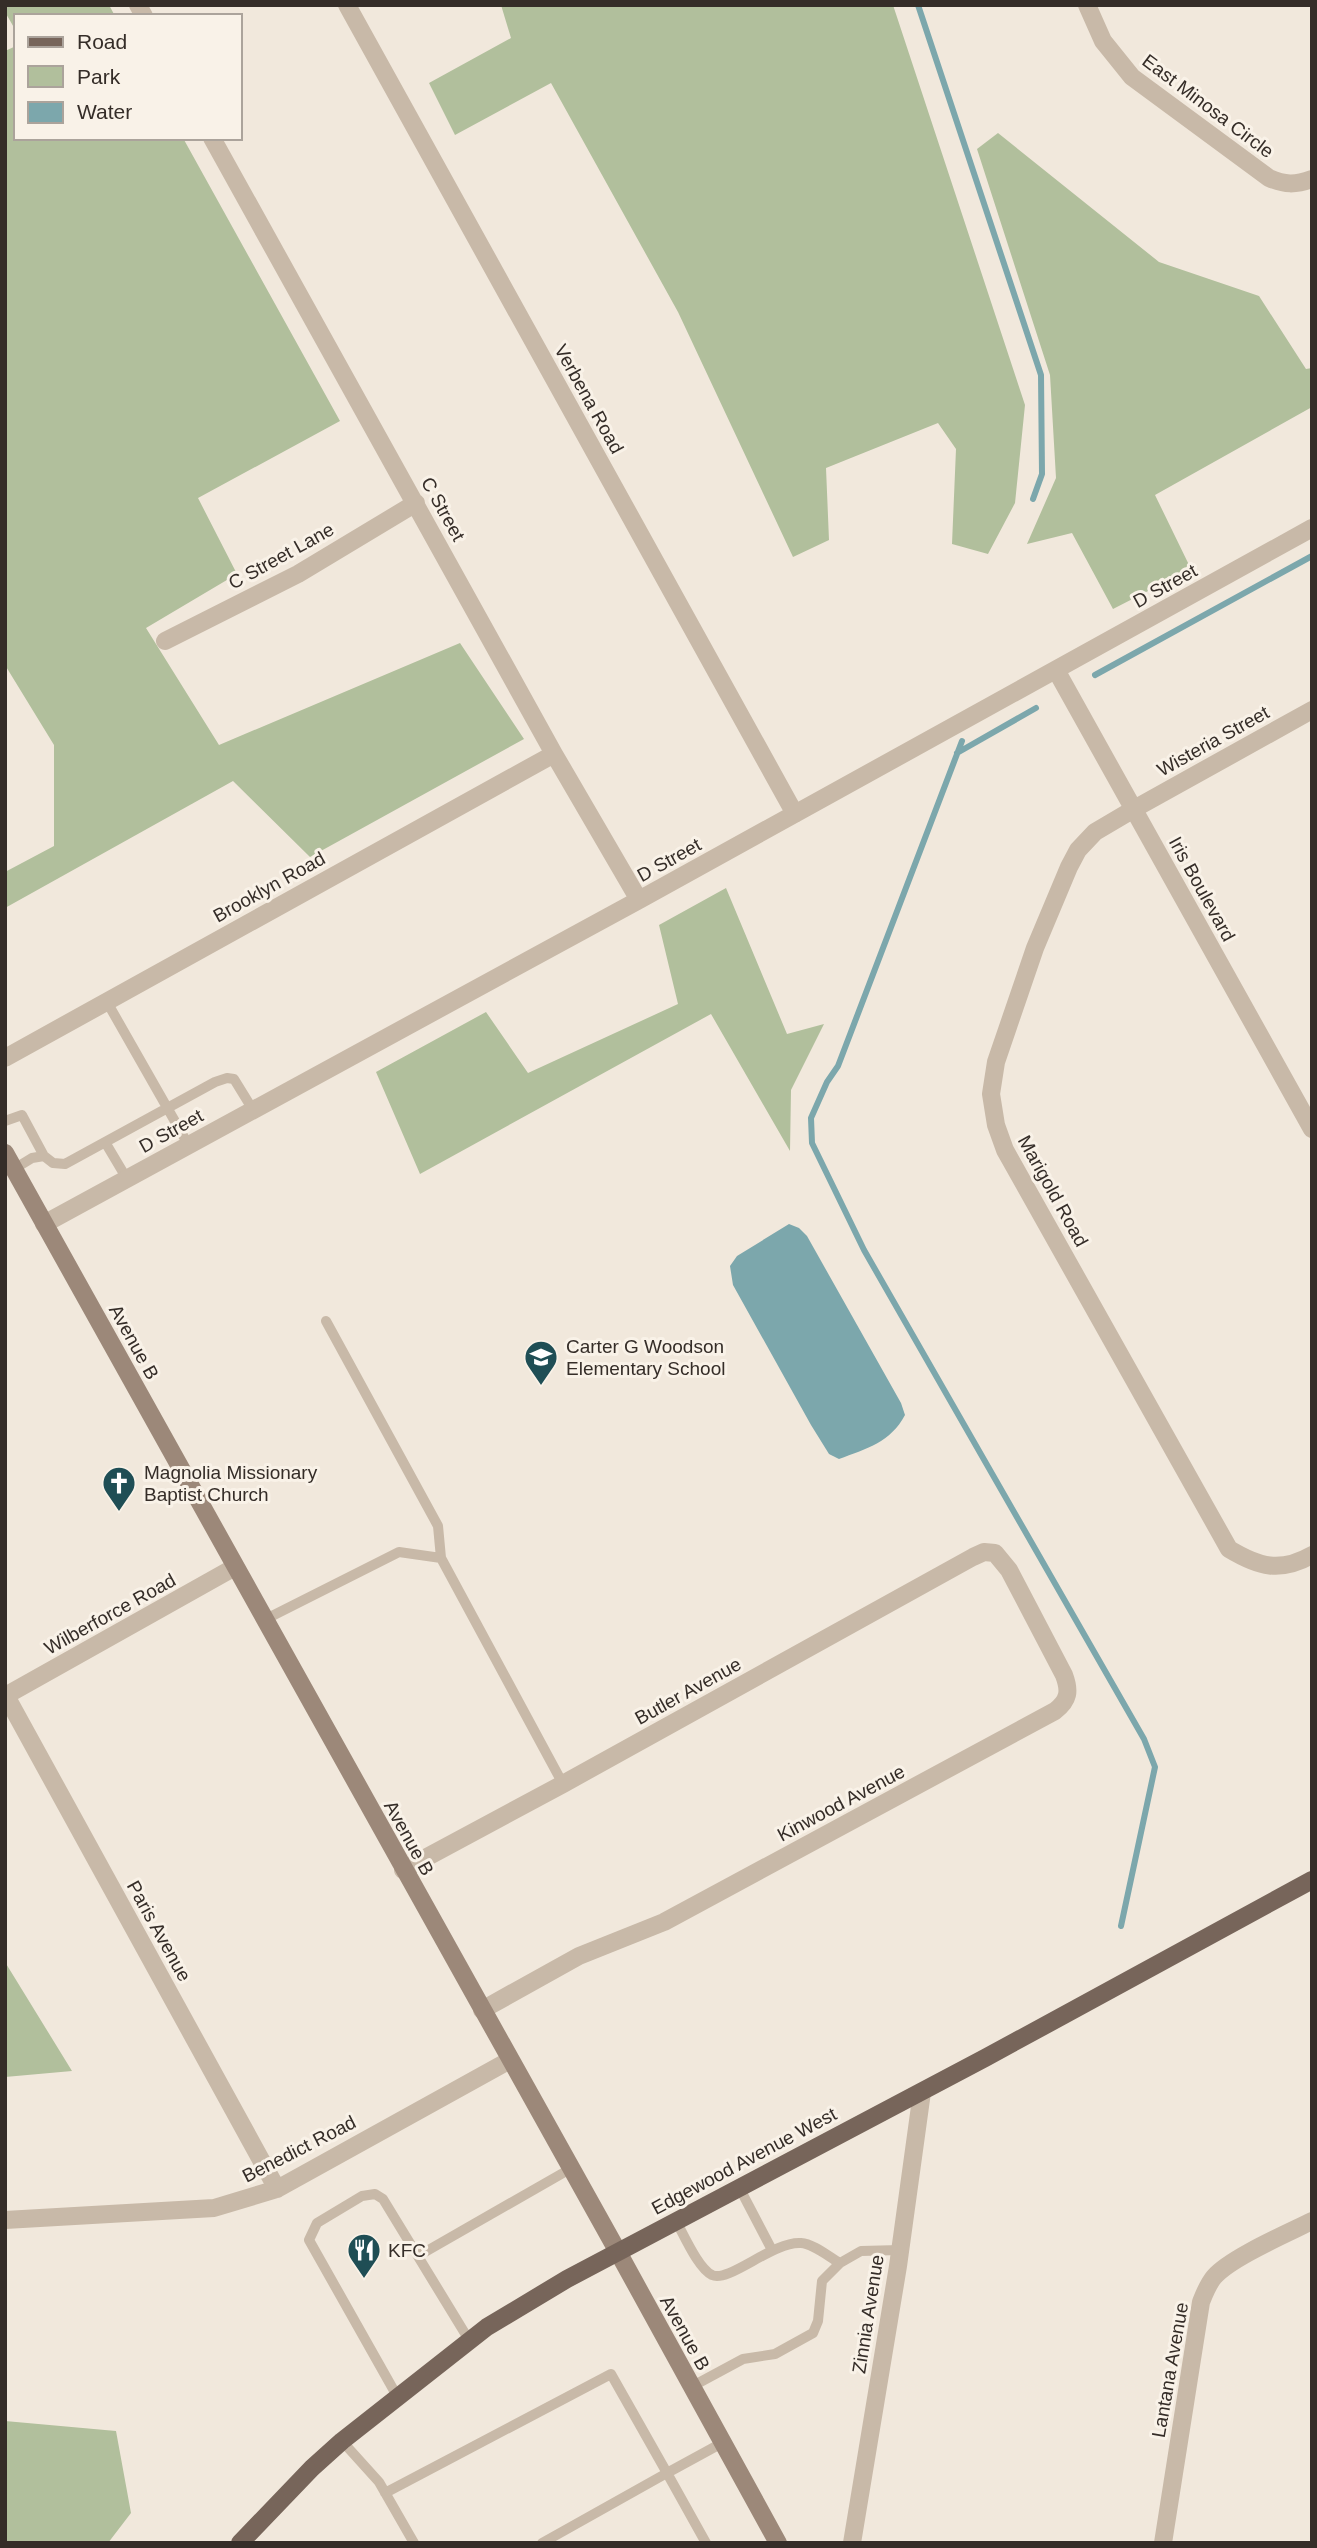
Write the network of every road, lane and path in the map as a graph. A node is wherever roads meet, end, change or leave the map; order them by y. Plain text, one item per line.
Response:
1 (346, 5) edge
2 (1087, 5) edge
3 (213, 140) edge
4 (1304, 182) edge
5 (416, 503) junction
6 (1312, 528) edge
7 (165, 641) dead end
8 (1056, 670) junction
9 (1312, 710) edge
10 (554, 754) junction
11 (1134, 809) junction
12 (795, 814) junction
13 (639, 900) junction
14 (107, 1002) junction
15 (5, 1058) edge
16 (167, 1108) junction
17 (253, 1111) junction
18 (5, 1121) edge
19 (1312, 1129) edge
20 (105, 1142) junction
21 (189, 1146) junction
22 (44, 1156) junction
23 (10, 1161) edge
24 (127, 1179) junction
25 (44, 1224) junction
26 (326, 1321) dead end
27 (995, 1553) joint
28 (1312, 1555) edge
29 (441, 1558) junction
30 (235, 1567) junction
31 (264, 1620) junction
32 (6, 1695) edge
33 (563, 1784) junction
34 (403, 1870) junction
35 (1312, 1880) edge
36 (482, 2010) junction
37 (510, 2060) junction
38 (922, 2092) junction
39 (570, 2168) junction
40 (739, 2187) junction
41 (277, 2189) junction
42 (5, 2220) edge
43 (676, 2221) junction
44 (1312, 2221) edge
45 (772, 2250) junction
46 (900, 2250) junction
47 (618, 2252) junction
48 (418, 2256) junction
49 (840, 2263) junction
50 (469, 2340) junction
51 (691, 2387) junction
52 (397, 2396) junction
53 (342, 2441) junction
54 (722, 2442) junction
55 (667, 2473) junction
56 (385, 2493) junction
57 (240, 2543) edge
58 (414, 2543) edge
59 (542, 2543) edge
60 (706, 2543) edge
61 (778, 2543) edge
62 (852, 2543) edge
63 (1163, 2543) edge

1 - 12 street, Verbena Road
2 - 4 street, East Minosa Circle
3 - 5 street, C Street
5 - 7 street, C Street Lane
5 - 10 street, C Street
6 - 8 street, D Street
8 - 11 street, Iris Boulevard
8 - 12 street, D Street
9 - 11 street, Wisteria Street
10 - 13 street, C Street
10 - 14 street, Brooklyn Road
11 - 19 street, Iris Boulevard
11 - 28 street, Marigold Road
12 - 13 street, D Street
13 - 17 street, D Street
14 - 15 street, Brooklyn Road
14 - 16 lane
16 - 17 lane
16 - 20 lane
16 - 21 lane
17 - 21 street, D Street
18 - 22 lane
20 - 22 lane
20 - 24 lane
21 - 24 street, D Street
22 - 23 lane
23 - 25 main road, Avenue B
24 - 25 street, D Street
25 - 30 main road, Avenue B
26 - 29 lane
27 - 33 street, Butler Avenue
27 - 36 street, Kinwood Avenue
29 - 31 lane
29 - 33 lane
30 - 31 main road, Avenue B
30 - 32 street, Wilberforce Road
31 - 34 main road, Avenue B
32 - 41 street, Paris Avenue
33 - 34 street, Butler Avenue
34 - 36 main road, Avenue B
35 - 38 main road, Edgewood Avenue West
36 - 37 main road, Avenue B
37 - 39 main road, Avenue B
37 - 41 street, Benedict Road
38 - 40 main road, Edgewood Avenue West
38 - 46 street, Zinnia Avenue
39 - 47 main road, Avenue B
39 - 48 lane
40 - 43 main road, Edgewood Avenue West
40 - 45 lane
41 - 42 street, Benedict Road
43 - 45 lane
43 - 47 main road, Edgewood Avenue West
44 - 63 street, Lantana Avenue
45 - 49 lane
46 - 49 lane
46 - 62 street, Zinnia Avenue
47 - 50 main road, Edgewood Avenue West
47 - 51 main road, Avenue B
48 - 50 lane
48 - 52 lane
49 - 51 lane
50 - 52 main road, Edgewood Avenue West
51 - 54 main road, Avenue B
52 - 53 main road, Edgewood Avenue West
53 - 56 lane
53 - 57 main road, Edgewood Avenue West
54 - 55 lane
54 - 61 main road, Avenue B
55 - 56 lane
55 - 59 lane
55 - 60 lane
56 - 58 lane

